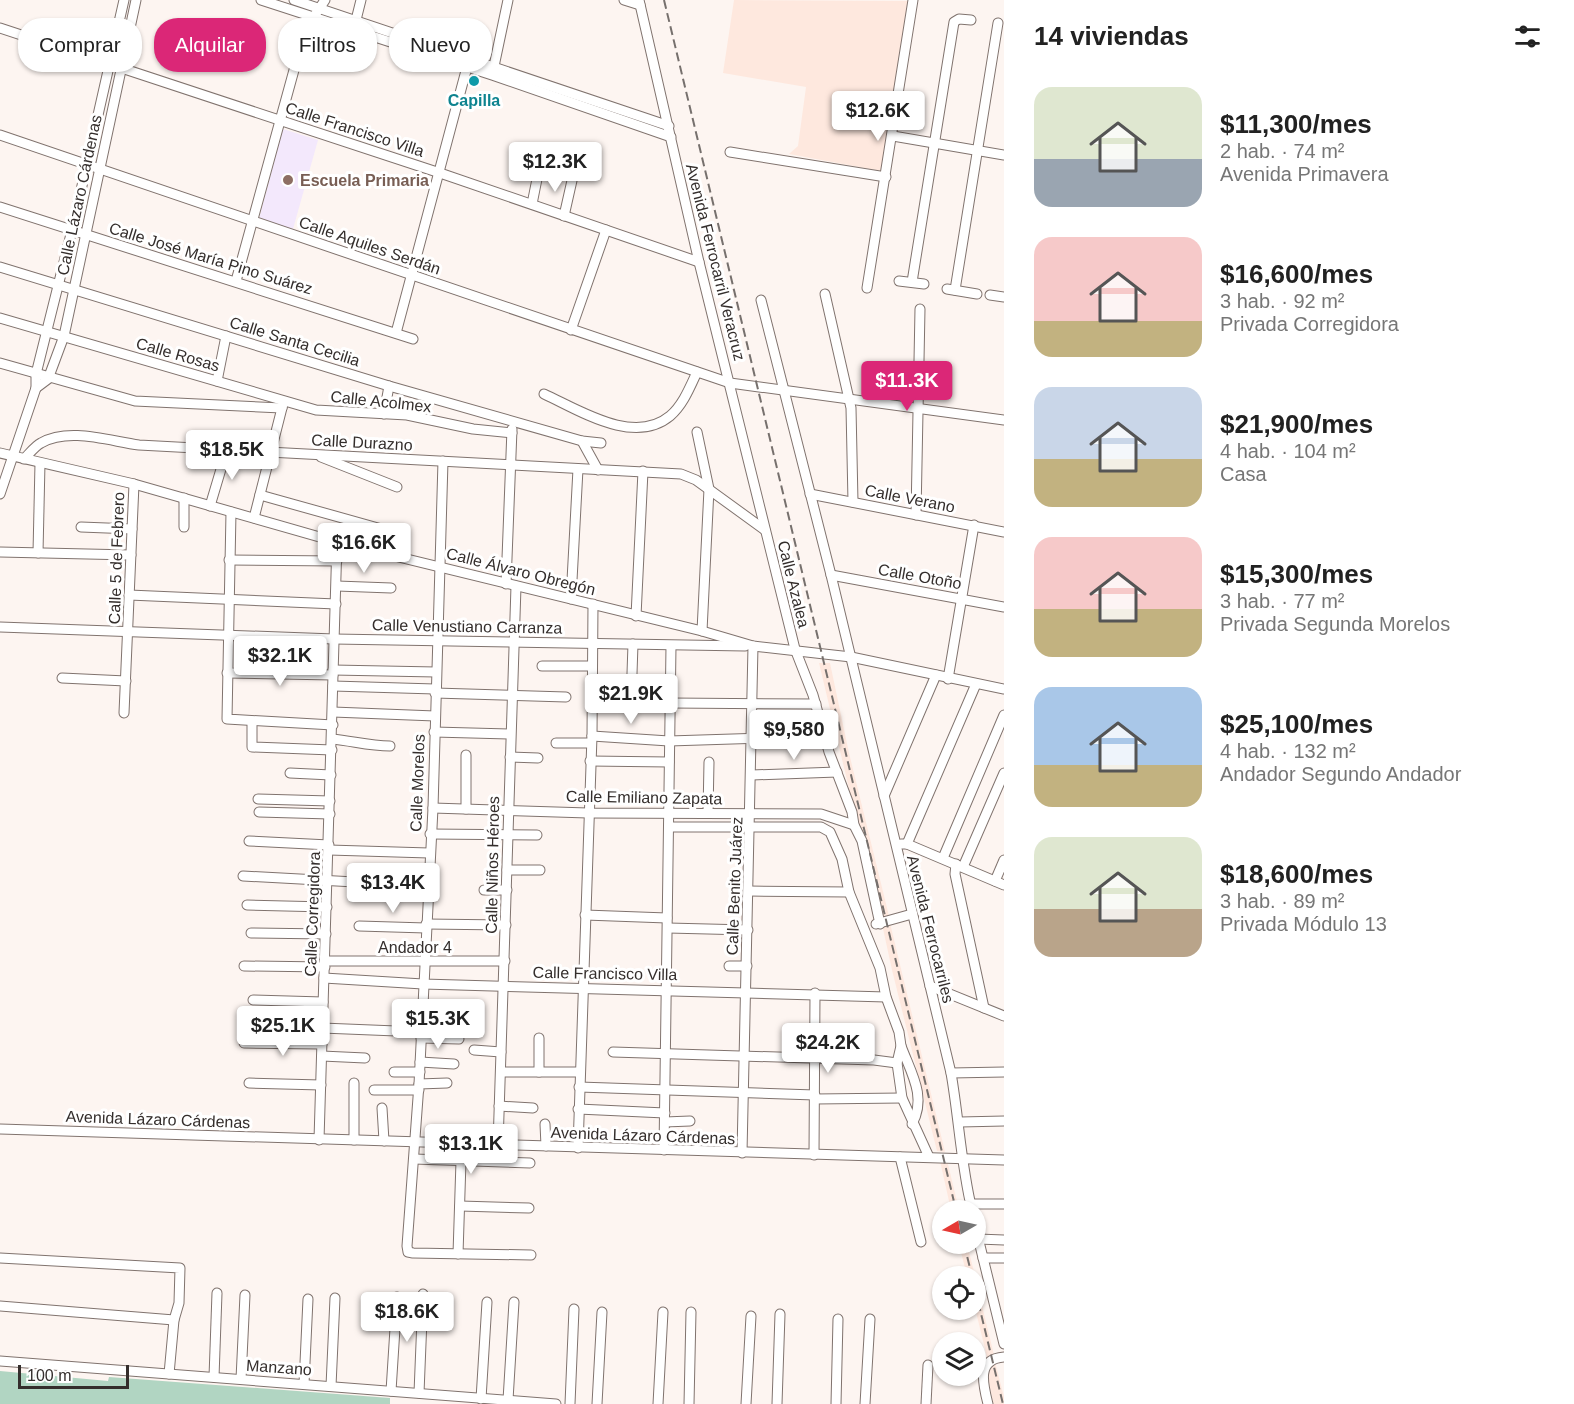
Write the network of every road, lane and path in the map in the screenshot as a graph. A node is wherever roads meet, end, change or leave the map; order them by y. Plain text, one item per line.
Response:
1 (124, 0) edge
2 (136, 0) edge
3 (261, 0) edge
4 (294, 0) edge
5 (361, 0) edge
6 (508, 0) edge
7 (624, 0) edge
8 (913, 0) edge
9 (640, 3) edge
10 (322, 4) edge
11 (312, 17) junction
12 (120, 18) edge
13 (132, 18) edge
14 (352, 18) edge
15 (356, 18) edge
16 (970, 20) dead end
17 (998, 23) edge
18 (0, 28) edge
19 (377, 28) edge
20 (18, 34) edge
21 (389, 42) edge
22 (493, 70) junction
23 (108, 72) edge
24 (121, 72) edge
25 (140, 72) edge
26 (466, 72) edge
27 (282, 120) junction
28 (669, 126) junction
29 (0, 135) edge
30 (893, 136) junction
31 (670, 137) junction
32 (935, 143) junction
33 (977, 150) junction
34 (730, 153) dead end
35 (1004, 155) edge
36 (87, 166) junction
37 (99, 171) junction
38 (440, 173) junction
39 (573, 176) dead end
40 (886, 177) junction
41 (537, 179) dead end
42 (532, 204) junction
43 (0, 207) edge
44 (564, 216) junction
45 (252, 220) junction
46 (72, 230) junction
47 (606, 230) junction
48 (84, 234) junction
49 (699, 262) junction
50 (0, 267) edge
51 (413, 276) junction
52 (236, 281) junction
53 (899, 281) dead end
54 (912, 282) junction
55 (58, 284) junction
56 (924, 284) dead end
57 (867, 288) dead end
58 (75, 289) junction
59 (825, 294) dead end
60 (976, 294) dead end
61 (990, 295) dead end
62 (1004, 297) edge
63 (761, 300) dead end
64 (920, 309) dead end
65 (0, 318) edge
66 (572, 330) junction
67 (48, 332) junction
68 (396, 333) junction
69 (64, 336) junction
70 (226, 336) junction
71 (413, 339) dead end
72 (0, 363) edge
73 (697, 372) junction
74 (36, 374) junction
75 (48, 379) junction
76 (217, 381) junction
77 (730, 383) junction
78 (389, 386) junction
79 (36, 388) junction
80 (783, 389) junction
81 (544, 394) dead end
82 (848, 398) junction
83 (283, 404) junction
84 (920, 407) junction
85 (384, 414) junction
86 (1004, 420) edge
87 (513, 421) junction
88 (697, 432) dead end
89 (512, 433) junction
90 (582, 441) junction
91 (601, 443) dead end
92 (227, 449) junction
93 (272, 452) junction
94 (0, 453) edge
95 (318, 455) junction
96 (11, 456) junction
97 (373, 458) junction
98 (24, 459) junction
99 (443, 460) junction
100 (40, 463) junction
101 (511, 466) junction
102 (578, 469) junction
103 (598, 470) junction
104 (643, 471) junction
105 (371, 477) junction
106 (134, 484) junction
107 (397, 487) dead end
108 (709, 489) junction
109 (0, 494) edge
110 (810, 494) junction
111 (260, 495) junction
112 (184, 498) junction
113 (853, 502) junction
114 (210, 506) junction
115 (231, 512) junction
116 (916, 515) junction
117 (254, 518) junction
118 (974, 525) junction
119 (81, 527) dead end
120 (184, 527) dead end
121 (132, 529) junction
122 (765, 530) junction
123 (1004, 532) edge
124 (403, 536) dead end
125 (337, 542) junction
126 (0, 552) edge
127 (38, 553) junction
128 (131, 555) junction
129 (229, 560) junction
130 (337, 561) junction
131 (440, 567) junction
132 (831, 575) junction
133 (511, 585) junction
134 (337, 586) junction
135 (391, 588) dead end
136 (129, 596) junction
137 (961, 598) junction
138 (571, 599) junction
139 (229, 600) junction
140 (336, 604) junction
141 (593, 604) junction
142 (1004, 607) edge
143 (636, 616) junction
144 (0, 627) edge
145 (702, 631) junction
146 (129, 633) junction
147 (228, 635) junction
148 (334, 639) junction
149 (437, 639) junction
150 (513, 642) junction
151 (592, 642) junction
152 (633, 644) junction
153 (671, 646) junction
154 (753, 646) junction
155 (795, 649) junction
156 (851, 657) junction
157 (542, 666) dead end
158 (592, 666) junction
159 (333, 672) junction
160 (436, 672) junction
161 (227, 673) junction
162 (936, 675) junction
163 (62, 678) dead end
164 (948, 679) junction
165 (126, 681) junction
166 (976, 684) junction
167 (333, 686) junction
168 (1004, 688) edge
169 (435, 691) junction
170 (511, 696) junction
171 (566, 697) dead end
172 (754, 702) junction
173 (631, 703) dead end
174 (670, 703) junction
175 (816, 704) junction
176 (333, 712) junction
177 (124, 713) dead end
178 (1004, 715) edge
179 (435, 716) junction
180 (252, 722) junction
181 (333, 725) junction
182 (434, 732) junction
183 (509, 734) junction
184 (332, 740) junction
185 (592, 740) junction
186 (753, 740) junction
187 (826, 740) junction
188 (669, 741) junction
189 (556, 743) dead end
190 (390, 746) dead end
191 (332, 750) junction
192 (466, 755) dead end
193 (510, 757) junction
194 (538, 758) dead end
195 (591, 761) junction
196 (669, 762) junction
197 (709, 762) dead end
198 (290, 772) dead end
199 (837, 772) junction
200 (1004, 772) edge
201 (331, 775) junction
202 (752, 775) junction
203 (884, 796) junction
204 (258, 799) dead end
205 (330, 801) junction
206 (433, 808) junction
207 (466, 809) junction
208 (508, 810) junction
209 (259, 813) dead end
210 (588, 813) junction
211 (669, 813) junction
212 (708, 813) junction
213 (752, 813) junction
214 (330, 814) junction
215 (854, 825) junction
216 (669, 827) junction
217 (751, 828) junction
218 (430, 834) junction
219 (508, 835) junction
220 (537, 835) dead end
221 (249, 841) dead end
222 (896, 844) junction
223 (907, 844) junction
224 (329, 847) junction
225 (429, 853) junction
226 (943, 858) junction
227 (1004, 860) edge
228 (960, 866) junction
229 (507, 870) junction
230 (540, 870) dead end
231 (243, 876) dead end
232 (328, 882) junction
233 (1000, 883) edge
234 (428, 886) junction
235 (484, 890) dead end
236 (507, 890) junction
237 (749, 891) junction
238 (849, 892) junction
239 (247, 905) dead end
240 (327, 907) junction
241 (912, 914) junction
242 (585, 915) junction
243 (667, 923) junction
244 (880, 924) junction
245 (506, 925) junction
246 (359, 926) dead end
247 (426, 926) junction
248 (865, 926) junction
249 (748, 930) junction
250 (251, 933) dead end
251 (326, 934) junction
252 (505, 961) junction
253 (424, 962) junction
254 (325, 964) junction
255 (244, 966) dead end
256 (729, 966) dead end
257 (747, 966) junction
258 (324, 978) junction
259 (423, 984) junction
260 (504, 986) junction
261 (930, 986) junction
262 (582, 987) junction
263 (667, 989) junction
264 (747, 992) junction
265 (815, 993) junction
266 (886, 997) junction
267 (254, 1000) dead end
268 (323, 1002) junction
269 (984, 1008) junction
270 (1004, 1016) edge
271 (322, 1028) junction
272 (421, 1035) junction
273 (539, 1038) dead end
274 (459, 1039) dead end
275 (244, 1043) dead end
276 (322, 1044) junction
277 (901, 1046) junction
278 (474, 1050) dead end
279 (501, 1052) junction
280 (613, 1052) dead end
281 (666, 1053) junction
282 (744, 1055) junction
283 (322, 1056) junction
284 (365, 1058) dead end
285 (815, 1058) junction
286 (897, 1063) junction
287 (454, 1064) dead end
288 (420, 1067) junction
289 (394, 1072) dead end
290 (501, 1072) junction
291 (539, 1072) junction
292 (579, 1072) junction
293 (1004, 1072) edge
294 (951, 1073) junction
295 (249, 1083) dead end
296 (354, 1083) dead end
297 (447, 1083) dead end
298 (321, 1085) junction
299 (419, 1087) junction
300 (579, 1087) junction
301 (374, 1089) dead end
302 (666, 1090) junction
303 (743, 1093) junction
304 (815, 1097) junction
305 (902, 1098) junction
306 (499, 1106) junction
307 (382, 1108) dead end
308 (533, 1108) dead end
309 (578, 1108) junction
310 (665, 1117) junction
311 (690, 1121) dead end
312 (1004, 1121) edge
313 (960, 1122) junction
314 (545, 1124) dead end
315 (912, 1124) junction
316 (0, 1129) edge
317 (319, 1140) junction
318 (354, 1140) junction
319 (384, 1141) junction
320 (416, 1142) junction
321 (498, 1144) junction
322 (546, 1146) junction
323 (578, 1148) junction
324 (664, 1150) junction
325 (742, 1154) junction
326 (814, 1155) junction
327 (900, 1157) junction
328 (929, 1157) junction
329 (414, 1159) junction
330 (962, 1159) junction
331 (1004, 1160) edge
332 (461, 1161) junction
333 (530, 1163) dead end
334 (970, 1200) edge
335 (1004, 1204) edge
336 (460, 1206) junction
337 (986, 1206) edge
338 (529, 1208) dead end
339 (986, 1239) edge
340 (1004, 1240) edge
341 (921, 1242) dead end
342 (458, 1254) junction
343 (982, 1254) edge
344 (531, 1255) dead end
345 (0, 1258) edge
346 (983, 1258) junction
347 (1004, 1258) edge
348 (218, 1293) dead end
349 (244, 1294) dead end
350 (423, 1294) dead end
351 (396, 1297) dead end
352 (992, 1297) junction
353 (1004, 1297) edge
354 (335, 1298) dead end
355 (308, 1299) dead end
356 (487, 1302) dead end
357 (514, 1302) dead end
358 (0, 1306) edge
359 (573, 1309) dead end
360 (602, 1312) dead end
361 (663, 1312) dead end
362 (691, 1312) dead end
363 (780, 1314) dead end
364 (751, 1316) dead end
365 (838, 1319) dead end
366 (870, 1319) dead end
367 (174, 1320) junction
368 (1004, 1344) edge
369 (1004, 1357) edge
370 (0, 1361) edge
371 (928, 1365) dead end
372 (169, 1374) junction
373 (214, 1377) junction
374 (241, 1379) junction
375 (304, 1384) junction
376 (331, 1386) junction
377 (391, 1391) junction
378 (419, 1393) junction
379 (481, 1399) junction
380 (508, 1401) junction
381 (556, 1404) edge
382 (570, 1404) edge
383 (597, 1404) edge
384 (658, 1404) edge
385 (689, 1404) edge
386 (746, 1404) edge
387 (777, 1404) edge
388 (836, 1404) edge
389 (866, 1404) edge
390 (926, 1404) edge
391 (988, 1404) edge

1 - 12 street, Calle Lázaro Cárdenas
2 - 13 street, Calle Lázaro Cárdenas
3 - 11 street
4 - 10 street
5 - 15 street
6 - 22 street
7 - 9 street
8 - 30 street
9 - 28 street, Avenida Ferrocarril Veracruz
10 - 11 street
10 - 14 street
11 - 21 street
11 - 27 street
16 - 32 street
17 - 33 street
18 - 20 street, Calle Francisco Villa
19 - 22 street
22 - 28 street
22 - 31 street
23 - 36 street, Calle Lázaro Cárdenas
24 - 37 street, Calle Lázaro Cárdenas
25 - 27 street, Calle Francisco Villa
26 - 38 street
27 - 38 street, Calle Francisco Villa
27 - 45 street
28 - 31 street, Avenida Ferrocarril Veracruz
29 - 36 street, Calle Aquiles Serdán
30 - 32 street
30 - 40 street
31 - 49 street, Avenida Ferrocarril Veracruz
32 - 33 street
32 - 54 street
33 - 35 street
33 - 60 street
34 - 40 street
36 - 37 street, Calle Aquiles Serdán
36 - 46 street, Calle Lázaro Cárdenas
37 - 45 street, Calle Aquiles Serdán
37 - 48 street, Calle Lázaro Cárdenas
38 - 42 street, Calle Francisco Villa
38 - 51 street
39 - 44 street
40 - 57 street
41 - 42 street
42 - 44 street, Calle Francisco Villa
43 - 46 street, Calle José María Pino Suárez
44 - 47 street, Calle Francisco Villa
45 - 51 street, Calle Aquiles Serdán
45 - 52 street
46 - 48 street, Calle José María Pino Suárez
46 - 55 street, Calle Lázaro Cárdenas
47 - 49 street, Calle Francisco Villa
47 - 66 street
48 - 52 street, Calle José María Pino Suárez
48 - 58 street, Calle Lázaro Cárdenas
49 - 77 street, Avenida Ferrocarril Veracruz
50 - 55 street, Calle Santa Cecilia
51 - 66 street, Calle Aquiles Serdán
51 - 68 street
52 - 68 street, Calle José María Pino Suárez
53 - 54 street
54 - 56 street
55 - 58 street, Calle Santa Cecilia
55 - 67 street, Calle Lázaro Cárdenas
58 - 69 street, Calle Lázaro Cárdenas
58 - 70 street, Calle Santa Cecilia
59 - 82 street
61 - 62 street
63 - 80 street, Avenida Ferrocarriles
64 - 84 street
65 - 67 street
66 - 73 street, Calle Aquiles Serdán
67 - 69 street
67 - 74 street, Calle Lázaro Cárdenas
68 - 71 street, Calle José María Pino Suárez
69 - 75 street, Calle Lázaro Cárdenas
69 - 76 street, Calle Rosas
70 - 76 street
70 - 78 street, Calle Santa Cecilia
72 - 74 street
73 - 77 street, Calle Aquiles Serdán
73 - 81 street
74 - 75 street
74 - 79 street, Calle Lázaro Cárdenas
75 - 79 street
75 - 83 street
76 - 83 street, Calle Rosas
77 - 80 street, Calle Aquiles Serdán
77 - 122 street, Avenida Ferrocarril Veracruz
78 - 85 street
78 - 87 street, Calle Santa Cecilia
79 - 96 street, Calle Lázaro Cárdenas
80 - 82 street, Calle Aquiles Serdán
80 - 110 street, Avenida Ferrocarriles
82 - 84 street, Calle Aquiles Serdán
82 - 113 street
83 - 85 street, Calle Acolmex
83 - 93 street
84 - 86 street, Calle Aquiles Serdán
84 - 116 street
85 - 89 street, Calle Acolmex
87 - 89 street, Calle Niños Héroes
87 - 90 street, Calle Santa Cecilia
88 - 108 street
89 - 101 street, Calle Niños Héroes
90 - 91 street, Calle Santa Cecilia
90 - 103 street
92 - 93 street, Calle Durazno
92 - 98 street, Calle Durazno
92 - 114 street
93 - 95 street, Calle Durazno
93 - 111 street
94 - 96 street, Calle Álvaro Obregón
95 - 97 street, Calle Durazno
95 - 105 street
96 - 98 street, Calle Álvaro Obregón
96 - 109 street, Calle Lázaro Cárdenas
97 - 99 street, Calle Durazno
97 - 105 street
98 - 100 street, Calle Álvaro Obregón
99 - 101 street, Calle Durazno
99 - 131 street, Calle Morelos
100 - 106 street, Calle Álvaro Obregón
100 - 127 street
101 - 102 street, Calle Durazno
101 - 133 street, Calle Niños Héroes
102 - 103 street, Calle Durazno
102 - 138 street
103 - 104 street, Calle Azalea
104 - 108 street, Calle Azalea
104 - 143 street
105 - 107 street
106 - 112 street, Calle Álvaro Obregón
106 - 121 street, Calle 5 de Febrero
108 - 122 street, Calle Azalea
108 - 145 street
110 - 113 street, Calle Verano
110 - 132 street, Avenida Ferrocarriles
111 - 117 street
111 - 124 street
112 - 114 street, Calle Álvaro Obregón
112 - 120 street
113 - 116 street, Calle Verano
114 - 115 street, Calle Álvaro Obregón
115 - 117 street, Calle Álvaro Obregón
115 - 129 street
116 - 118 street, Calle Verano
117 - 125 street, Calle Álvaro Obregón
118 - 123 street, Calle Verano
118 - 137 street
119 - 121 street
121 - 128 street, Calle 5 de Febrero
122 - 155 street, Calle Azalea
125 - 130 street, Calle Corregidora
125 - 131 street, Calle Álvaro Obregón
126 - 127 street
127 - 128 street
128 - 136 street, Calle 5 de Febrero
129 - 130 street
129 - 139 street
130 - 134 street, Calle Corregidora
131 - 133 street, Calle Álvaro Obregón
131 - 149 street, Calle Morelos
132 - 137 street, Calle Otoño
132 - 156 street, Avenida Ferrocarriles
133 - 138 street, Calle Álvaro Obregón
133 - 150 street, Calle Niños Héroes
134 - 135 street
134 - 140 street, Calle Corregidora
136 - 139 street
136 - 146 street, Calle 5 de Febrero
137 - 142 street, Calle Otoño
137 - 164 street
138 - 141 street, Calle Álvaro Obregón
139 - 140 street
139 - 147 street
140 - 148 street, Calle Corregidora
141 - 143 street, Calle Álvaro Obregón
141 - 151 street
143 - 145 street, Calle Álvaro Obregón
144 - 146 street, Calle Venustiano Carranza
145 - 154 street, Calle Álvaro Obregón
146 - 147 street, Calle Venustiano Carranza
146 - 165 street, Calle 5 de Febrero
147 - 148 street, Calle Venustiano Carranza
147 - 161 street
148 - 149 street, Calle Venustiano Carranza
148 - 159 street, Calle Corregidora
149 - 150 street, Calle Venustiano Carranza
149 - 160 street, Calle Morelos
150 - 151 street, Calle Venustiano Carranza
150 - 170 street, Calle Niños Héroes
151 - 152 street, Calle Venustiano Carranza
151 - 158 street
152 - 153 street, Calle Venustiano Carranza
152 - 173 street
153 - 154 street, Calle Venustiano Carranza
153 - 174 street
154 - 155 street, Calle Álvaro Obregón
154 - 172 street, Calle Benito Juárez
155 - 156 street, Calle Álvaro Obregón
155 - 175 street, Calle Azalea
156 - 162 street
156 - 203 street, Avenida Ferrocarriles
157 - 158 street
158 - 185 street
159 - 160 street
159 - 161 street
159 - 167 street, Calle Corregidora
160 - 169 street, Calle Morelos
161 - 180 street
162 - 164 street
162 - 203 street
163 - 165 street
164 - 166 street
165 - 177 street, Calle 5 de Febrero
166 - 168 street
166 - 223 street
167 - 169 street
167 - 176 street, Calle Corregidora
169 - 170 street
169 - 179 street, Calle Morelos
170 - 171 street
170 - 183 street, Calle Niños Héroes
172 - 174 street
172 - 175 street
172 - 186 street, Calle Benito Juárez
174 - 188 street
175 - 187 street, Calle Azalea
176 - 179 street
176 - 181 street, Calle Corregidora
178 - 226 street
179 - 182 street, Calle Morelos
180 - 181 street
180 - 191 street
181 - 184 street, Calle Corregidora
182 - 183 street
182 - 206 street, Calle Morelos
183 - 193 street, Calle Niños Héroes
184 - 190 street
184 - 191 street, Calle Corregidora
185 - 188 street
185 - 189 street
185 - 195 street
186 - 187 street
186 - 188 street
186 - 202 street, Calle Benito Juárez
187 - 199 street, Calle Azalea
188 - 196 street
191 - 201 street, Calle Corregidora
192 - 207 street
193 - 194 street
193 - 208 street, Calle Niños Héroes
195 - 196 street
195 - 210 street
196 - 211 street
197 - 212 street
198 - 201 street
199 - 202 street
199 - 215 street, Calle Azalea
200 - 228 street
201 - 205 street, Calle Corregidora
202 - 213 street, Calle Benito Juárez
203 - 222 street, Avenida Ferrocarriles
204 - 205 street
205 - 214 street, Calle Corregidora
206 - 207 street, Calle Emiliano Zapata
206 - 218 street, Calle Morelos
207 - 208 street, Calle Emiliano Zapata
208 - 210 street, Calle Emiliano Zapata
208 - 219 street, Calle Niños Héroes
209 - 214 street
210 - 211 street, Calle Emiliano Zapata
210 - 242 street
211 - 212 street, Calle Emiliano Zapata
211 - 216 street
212 - 213 street, Calle Emiliano Zapata
213 - 215 street, Calle Emiliano Zapata
213 - 217 street, Calle Benito Juárez
214 - 224 street, Calle Corregidora
215 - 244 street, Calle Azalea
216 - 217 street
216 - 243 street
217 - 237 street, Calle Benito Juárez
217 - 238 street
218 - 219 street
218 - 225 street, Calle Morelos
219 - 220 street
219 - 229 street, Calle Niños Héroes
221 - 224 street
222 - 223 street
222 - 241 street, Avenida Ferrocarriles
223 - 226 street
224 - 225 street
224 - 232 street, Calle Corregidora
225 - 234 street, Calle Morelos
226 - 228 street
227 - 233 street
228 - 233 street
228 - 269 street
229 - 230 street
229 - 236 street, Calle Niños Héroes
231 - 232 street
232 - 234 street
232 - 240 street, Calle Corregidora
234 - 247 street, Calle Morelos
235 - 236 street
236 - 245 street, Calle Niños Héroes
237 - 238 street
237 - 249 street, Calle Benito Juárez
238 - 248 street
239 - 240 street
240 - 251 street, Calle Corregidora
241 - 244 street
241 - 261 street, Avenida Ferrocarriles
242 - 243 street
242 - 262 street
243 - 249 street
243 - 263 street
244 - 248 street
245 - 247 street
245 - 252 street, Calle Niños Héroes
246 - 247 street
247 - 253 street, Calle Morelos
248 - 266 street
249 - 257 street, Calle Benito Juárez
250 - 251 street
251 - 254 street, Calle Corregidora
252 - 253 street, Andador 4
252 - 260 street, Calle Niños Héroes
253 - 254 street, Andador 4
253 - 259 street, Calle Morelos
254 - 255 street, Andador 4
254 - 258 street, Calle Corregidora
256 - 257 street
257 - 264 street, Calle Benito Juárez
258 - 259 street, Calle Francisco Villa
258 - 268 street, Calle Corregidora
259 - 260 street, Calle Francisco Villa
259 - 272 street, Calle Morelos
260 - 262 street, Calle Francisco Villa
260 - 279 street, Calle Niños Héroes
261 - 269 street
261 - 294 street, Avenida Ferrocarriles
262 - 263 street, Calle Francisco Villa
262 - 292 street
263 - 264 street, Calle Francisco Villa
263 - 281 street
264 - 265 street, Calle Francisco Villa
264 - 282 street, Calle Benito Juárez
265 - 266 street, Calle Francisco Villa
265 - 285 street
266 - 277 street
267 - 268 street
268 - 271 street, Calle Corregidora
269 - 270 street
271 - 272 street
271 - 276 street, Calle Corregidora
272 - 274 street
272 - 288 street, Calle Morelos
273 - 291 street
275 - 276 street
276 - 283 street, Calle Corregidora
277 - 286 street
277 - 315 street
278 - 279 street
279 - 290 street, Calle Niños Héroes
280 - 281 street
281 - 282 street
281 - 302 street
282 - 285 street
282 - 303 street, Calle Benito Juárez
283 - 284 street
283 - 298 street, Calle Corregidora
285 - 286 street
285 - 304 street
286 - 305 street
287 - 288 street
288 - 289 street
288 - 299 street, Calle Morelos
290 - 291 street
290 - 306 street, Calle Niños Héroes
291 - 292 street
292 - 300 street
293 - 294 street
294 - 313 street, Avenida Ferrocarriles
295 - 298 street
296 - 318 street
297 - 299 street
298 - 317 street, Calle Corregidora
299 - 301 street
299 - 320 street, Calle Morelos
300 - 302 street
300 - 309 street
302 - 303 street
302 - 310 street
303 - 304 street
303 - 325 street, Calle Benito Juárez
304 - 305 street
304 - 326 street
305 - 315 street
306 - 308 street
306 - 321 street, Calle Niños Héroes
307 - 319 street
309 - 310 street
309 - 323 street
310 - 311 street
310 - 324 street
312 - 313 street
313 - 330 street, Avenida Ferrocarriles
314 - 322 street
315 - 328 street
316 - 317 street, Avenida Lázaro Cárdenas
317 - 318 street, Avenida Lázaro Cárdenas
318 - 319 street, Avenida Lázaro Cárdenas
319 - 320 street, Avenida Lázaro Cárdenas
320 - 321 street, Avenida Lázaro Cárdenas
320 - 329 street, Calle Morelos
321 - 322 street, Avenida Lázaro Cárdenas
322 - 323 street, Avenida Lázaro Cárdenas
323 - 324 street, Avenida Lázaro Cárdenas
324 - 325 street, Avenida Lázaro Cárdenas
325 - 326 street, Avenida Lázaro Cárdenas
326 - 327 street, Avenida Lázaro Cárdenas
327 - 328 street, Avenida Lázaro Cárdenas
327 - 341 street
328 - 330 street, Avenida Lázaro Cárdenas
329 - 332 street
329 - 342 street, Calle Morelos
330 - 331 street
330 - 334 street, Avenida Ferrocarriles
332 - 333 street
332 - 336 street
335 - 337 street
336 - 338 street
336 - 342 street
339 - 340 street
342 - 344 street
343 - 346 street
345 - 367 street
346 - 347 street
346 - 352 street
348 - 373 street
349 - 374 street
350 - 378 street
351 - 377 street
352 - 353 street
352 - 368 street
354 - 376 street
355 - 375 street
356 - 379 street
357 - 380 street
358 - 367 street
359 - 382 street
360 - 383 street
361 - 384 street
362 - 385 street
363 - 387 street
364 - 386 street
365 - 388 street
366 - 389 street
367 - 372 street
369 - 391 street
370 - 372 street, Manzano
371 - 390 street
372 - 373 street, Manzano
373 - 374 street, Manzano
374 - 375 street, Manzano
375 - 376 street, Manzano
376 - 377 street, Manzano
377 - 378 street, Manzano
378 - 379 street, Manzano
379 - 380 street, Manzano
380 - 381 street, Manzano

